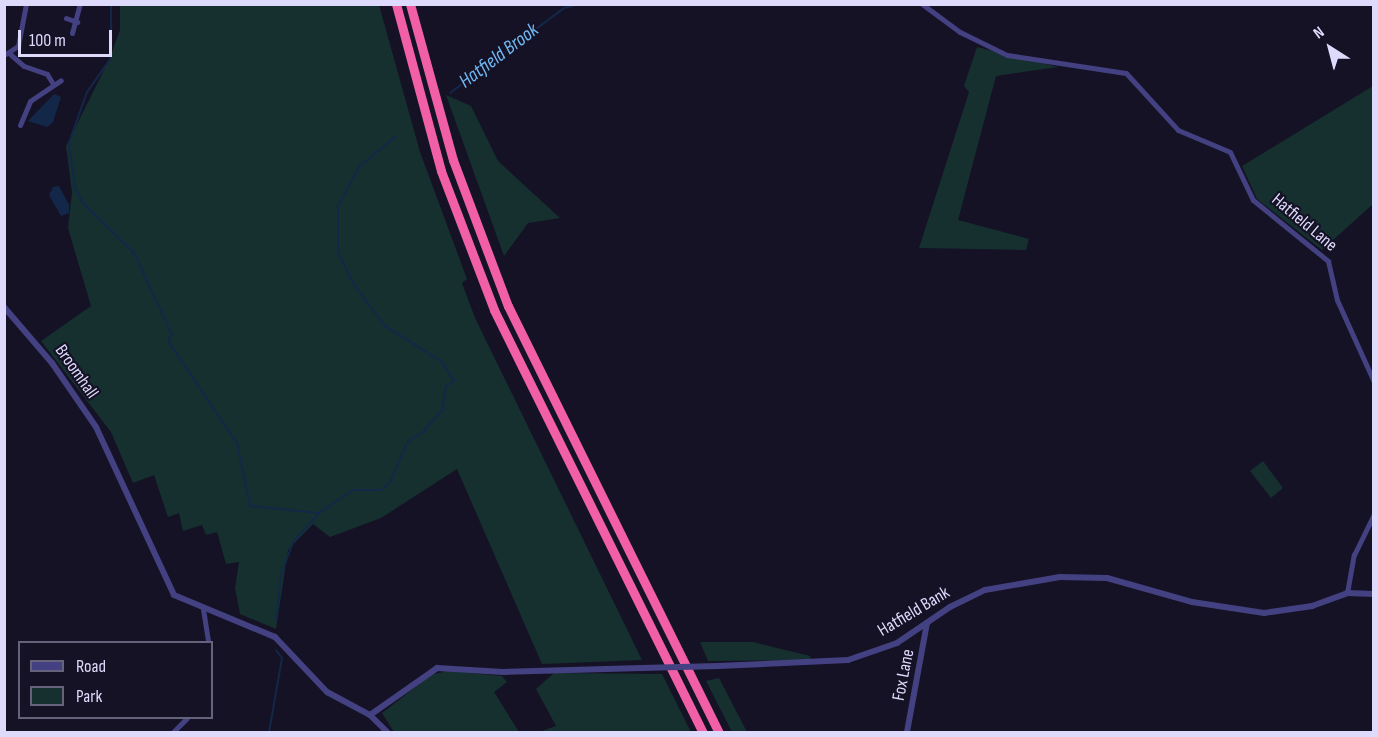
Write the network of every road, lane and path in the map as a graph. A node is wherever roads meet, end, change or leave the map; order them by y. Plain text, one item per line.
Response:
1 (80, 4) edge
2 (396, 4) edge
3 (410, 4) edge
4 (922, 4) edge
5 (16, 7) dead end
6 (25, 8) edge
7 (66, 18) dead end
8 (77, 22) junction
9 (72, 33) dead end
10 (7, 55) edge
11 (61, 80) dead end
12 (53, 84) junction
13 (20, 125) dead end
14 (4, 307) edge
15 (1374, 382) edge
16 (1374, 514) edge
17 (1347, 593) junction
18 (1374, 594) edge
19 (203, 609) junction
20 (927, 623) junction
21 (208, 641) edge
22 (370, 715) junction
23 (185, 719) edge
24 (173, 732) edge
25 (387, 732) edge
26 (703, 732) edge
27 (719, 732) edge
28 (907, 732) edge

1 - 8 street
2 - 26 highway
3 - 27 highway
4 - 15 street, Hatfield Lane
5 - 6 street
6 - 10 street
7 - 8 street
8 - 9 street
10 - 12 street
11 - 12 street
12 - 13 street
14 - 19 street, Broomhall
16 - 17 street
17 - 18 street, Hatfield Bank
17 - 20 street, Hatfield Bank
19 - 21 street
19 - 22 street, Broomhall
20 - 22 street, Hatfield Bank, bridge
20 - 28 street, Fox Lane
22 - 25 street
23 - 24 street

